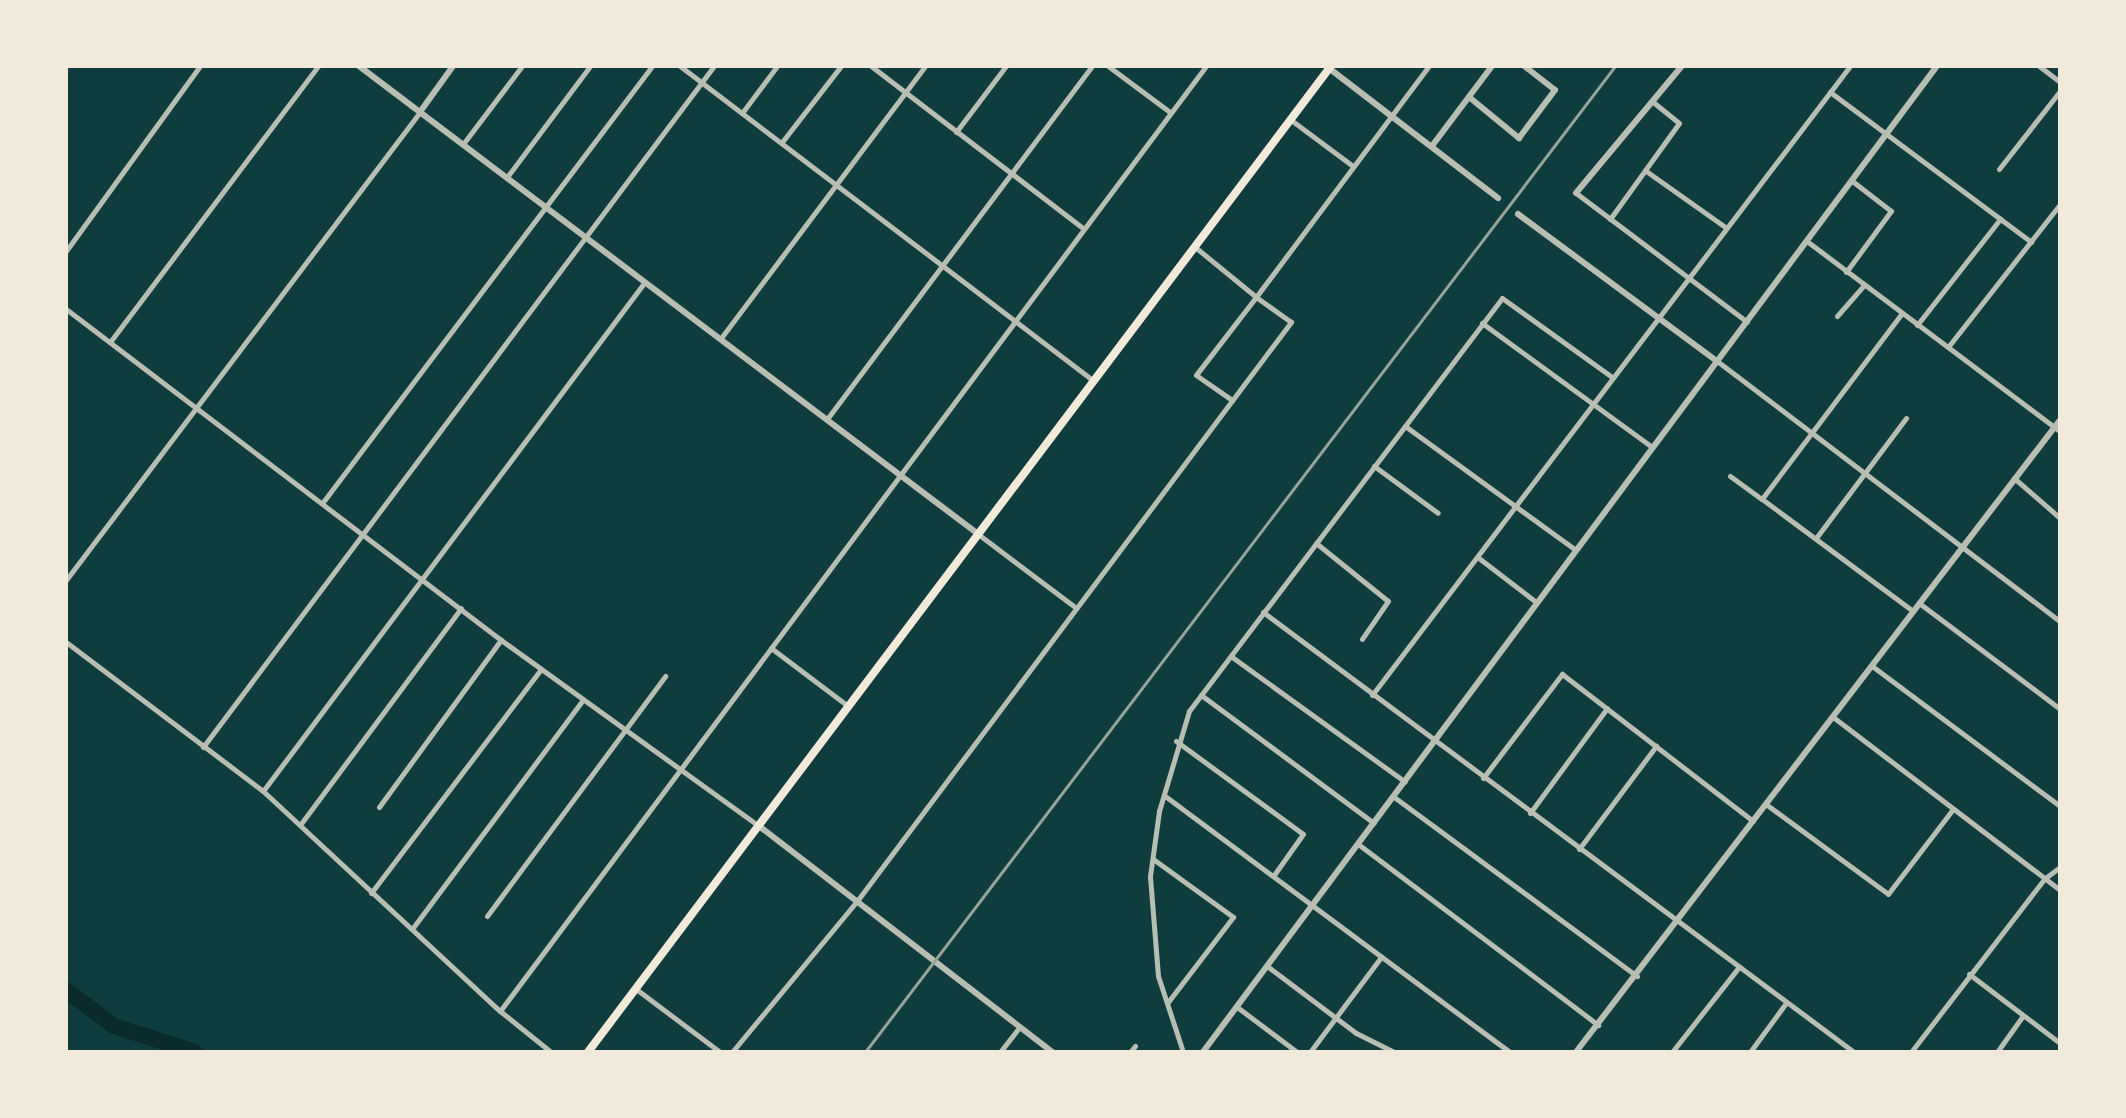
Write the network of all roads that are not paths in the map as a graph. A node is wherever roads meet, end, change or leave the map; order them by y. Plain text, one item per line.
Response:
1 (200, 66) edge
2 (318, 66) edge
3 (359, 66) edge
4 (453, 66) edge
5 (522, 66) edge
6 (590, 66) edge
7 (652, 66) edge
8 (680, 66) edge
9 (714, 66) edge
10 (777, 66) edge
11 (841, 66) edge
12 (871, 66) edge
13 (925, 66) edge
14 (1006, 66) edge
15 (1092, 66) edge
16 (1108, 66) edge
17 (1206, 66) edge
18 (1429, 66) edge
19 (1492, 66) edge
20 (1524, 66) edge
21 (1682, 66) edge
22 (1850, 66) edge
23 (1937, 66) edge
24 (2039, 66) edge
25 (1331, 67) edge
26 (2060, 82) edge
27 (702, 83) junction
28 (2060, 91) edge
29 (1830, 92) junction
30 (905, 93) junction
31 (1469, 97) junction
32 (1652, 101) junction
33 (420, 112) junction
34 (1170, 112) junction
35 (742, 113) junction
36 (1391, 115) junction
37 (1291, 120) junction
38 (956, 132) junction
39 (1887, 134) junction
40 (782, 142) junction
41 (463, 144) junction
42 (1432, 146) junction
43 (1353, 166) junction
44 (1999, 169) dead end
45 (1646, 171) junction
46 (1010, 174) junction
47 (507, 177) junction
48 (1852, 181) junction
49 (838, 184) junction
50 (1576, 193) joint
51 (1498, 198) dead end
52 (2060, 204) edge
53 (545, 207) junction
54 (1518, 214) dead end
55 (1610, 219) junction
56 (2000, 219) junction
57 (1725, 227) junction
58 (1083, 228) junction
59 (583, 239) junction
60 (1808, 242) junction
61 (2031, 242) junction
62 (1195, 247) junction
63 (66, 251) edge
64 (943, 261) junction
65 (1846, 272) junction
66 (1689, 277) junction
67 (644, 283) junction
68 (1864, 285) junction
69 (1256, 297) junction
70 (66, 309) edge
71 (1902, 313) junction
72 (1837, 316) dead end
73 (1660, 318) junction
74 (1015, 319) junction
75 (1747, 322) junction
76 (1482, 323) junction
77 (1917, 325) junction
78 (721, 338) junction
79 (110, 342) junction
80 (1948, 347) junction
81 (1717, 361) junction
82 (1612, 377) junction
83 (1094, 381) junction
84 (1232, 400) junction
85 (1594, 405) junction
86 (196, 406) junction
87 (1906, 418) dead end
88 (827, 419) junction
89 (2060, 420) edge
90 (1405, 426) junction
91 (2057, 429) edge
92 (1811, 432) junction
93 (1652, 447) junction
94 (1374, 466) junction
95 (1866, 472) junction
96 (899, 473) junction
97 (1730, 476) dead end
98 (2014, 478) junction
99 (1762, 499) junction
100 (323, 502) junction
101 (1518, 510) junction
102 (1438, 513) dead end
103 (2060, 518) edge
104 (365, 533) junction
105 (978, 534) junction
106 (1816, 538) junction
107 (1316, 543) junction
108 (1962, 547) junction
109 (1574, 549) junction
110 (1480, 559) junction
111 (421, 579) junction
112 (66, 580) edge
113 (1536, 602) junction
114 (1919, 603) junction
115 (1075, 607) junction
116 (461, 608) junction
117 (1913, 611) junction
118 (1263, 612) junction
119 (2060, 621) edge
120 (1362, 639) dead end
121 (501, 640) junction
122 (66, 642) edge
123 (771, 648) junction
124 (1232, 657) junction
125 (1872, 666) junction
126 (541, 669) junction
127 (665, 676) dead end
128 (1201, 695) junction
129 (1372, 695) junction
130 (583, 700) junction
131 (848, 706) junction
132 (1607, 708) junction
133 (2060, 709) edge
134 (1833, 717) junction
135 (622, 729) junction
136 (1176, 741) junction
137 (1435, 742) junction
138 (1656, 746) junction
139 (203, 747) junction
140 (677, 770) junction
141 (1483, 778) junction
142 (1405, 782) junction
143 (263, 791) junction
144 (1165, 796) junction
145 (1394, 797) junction
146 (1767, 805) junction
147 (2060, 806) edge
148 (379, 807) dead end
149 (1953, 809) junction
150 (1530, 813) junction
151 (1754, 822) junction
152 (1374, 823) junction
153 (300, 825) junction
154 (759, 826) junction
155 (1358, 844) junction
156 (1579, 849) junction
157 (1153, 859) junction
158 (2060, 867) edge
159 (1274, 875) junction
160 (2044, 879) junction
161 (2060, 890) edge
162 (371, 893) junction
163 (857, 901) junction
164 (1312, 905) junction
165 (487, 916) dead end
166 (1678, 922) junction
167 (412, 929) junction
168 (1381, 957) junction
169 (1267, 966) junction
170 (1739, 967) junction
171 (1969, 974) junction
172 (1637, 976) junction
173 (636, 989) junction
174 (1168, 1002) junction
175 (1786, 1003) junction
176 (1237, 1007) junction
177 (500, 1011) junction
178 (1335, 1017) junction
179 (2022, 1017) junction
180 (1598, 1025) junction
181 (1019, 1028) junction
182 (2060, 1043) edge
183 (1579, 1051) edge
184 (1754, 1051) edge
185 (551, 1052) edge
186 (588, 1052) edge
187 (720, 1052) edge
188 (732, 1052) edge
189 (1000, 1052) edge
190 (1052, 1052) edge
191 (1183, 1052) edge
192 (1203, 1052) edge
193 (1297, 1052) edge
194 (1310, 1052) edge
195 (1394, 1052) edge
196 (1510, 1052) edge
197 (1672, 1052) edge
198 (1854, 1052) edge
199 (1911, 1052) edge
200 (1997, 1052) edge

1 - 63 street
2 - 79 street
3 - 33 street
4 - 33 street
5 - 41 street
6 - 47 street
7 - 53 street
8 - 27 street
9 - 27 street
10 - 35 street
11 - 40 street
12 - 30 street
13 - 30 street
14 - 38 street
15 - 46 street
16 - 34 street
17 - 34 street
18 - 36 street
19 - 31 street
20 - 31 street
21 - 32 street
22 - 29 street
23 - 39 street
24 - 26 street
25 - 36 street
25 - 37 highway
27 - 35 street
27 - 59 street
28 - 44 street
29 - 39 street
29 - 57 street
30 - 38 street
30 - 49 street
31 - 42 street
32 - 45 street
32 - 50 street
33 - 41 street
33 - 86 street
34 - 58 street
35 - 40 street
36 - 42 street
36 - 43 street
37 - 43 street
37 - 62 highway
38 - 46 street
39 - 48 street
39 - 56 street
40 - 49 street
41 - 47 street
42 - 51 street
43 - 69 street
45 - 55 street
45 - 57 street
46 - 58 street
46 - 64 street
47 - 53 street
48 - 60 street
48 - 65 street
49 - 64 street
49 - 78 street
50 - 55 street
52 - 61 street
53 - 59 street
53 - 100 street
54 - 73 street
55 - 66 street
56 - 61 street
56 - 77 street
57 - 66 street
58 - 74 street
59 - 67 street
59 - 104 street
60 - 65 street
60 - 75 street
61 - 80 street
62 - 69 street
62 - 83 highway
64 - 74 street
64 - 88 street
65 - 68 street
66 - 73 street
66 - 75 street
67 - 78 street
67 - 111 street
68 - 71 street
68 - 72 street
69 - 84 street
69 - 84 street
70 - 79 street
71 - 77 street
71 - 92 street
73 - 81 street
73 - 82 street
74 - 83 street
74 - 96 street
75 - 81 street
76 - 82 street
76 - 85 street
76 - 90 street
77 - 80 street
78 - 88 street
79 - 86 street
80 - 91 street
81 - 92 street
81 - 93 street
82 - 85 street
83 - 105 highway
84 - 115 street
85 - 93 street
85 - 101 street
86 - 100 street
86 - 112 street
87 - 95 street
88 - 96 street
89 - 91 street
90 - 94 street
90 - 101 street
91 - 98 street
92 - 95 street
92 - 99 street
93 - 109 street
94 - 102 street
94 - 107 street
95 - 106 street
95 - 108 street
96 - 105 street
96 - 123 street
97 - 99 street
98 - 103 street
98 - 108 street
99 - 106 street
100 - 104 street
101 - 109 street
101 - 110 street
104 - 111 street
104 - 139 street
105 - 115 street
105 - 131 highway
106 - 117 street
107 - 118 street
107 - 120 street
108 - 114 street
108 - 119 street
109 - 113 street
110 - 113 street
110 - 129 street
111 - 116 street
111 - 143 street
113 - 137 street
114 - 117 street
114 - 133 street
115 - 163 street
116 - 121 street
116 - 153 street
117 - 125 street
118 - 124 street
118 - 129 street
121 - 126 street
121 - 148 street
122 - 139 street
123 - 131 street
123 - 140 street
124 - 128 street
124 - 142 street
125 - 134 street
125 - 147 street
126 - 130 street
126 - 162 street
127 - 135 street
128 - 136 street
128 - 152 street
129 - 137 street
130 - 135 street
130 - 167 street
131 - 154 highway
132 - 138 street
132 - 141 street
132 - 150 street
134 - 146 street
134 - 149 street
135 - 140 street
135 - 165 street
136 - 144 street
136 - 159 street
137 - 141 street
137 - 142 street
138 - 151 street
138 - 156 street
139 - 143 street
140 - 154 street
140 - 177 street
141 - 150 street
142 - 145 street
143 - 153 street
144 - 157 street
144 - 159 street
145 - 152 street
145 - 172 street
146 - 149 street
146 - 151 street
149 - 160 street
150 - 156 street
151 - 166 street
152 - 155 street
153 - 162 street
154 - 163 street
154 - 173 highway
155 - 164 street
155 - 180 street
156 - 166 street
157 - 174 street
157 - 174 street
158 - 160 street
159 - 164 street
160 - 161 street
160 - 171 street
162 - 167 street
163 - 181 street
163 - 188 street
164 - 168 street
164 - 169 street
166 - 170 street
166 - 172 street
167 - 177 street
168 - 178 street
168 - 196 street
169 - 176 street
169 - 178 street
170 - 175 street
170 - 197 street
171 - 179 street
171 - 199 street
172 - 180 street
173 - 186 highway
173 - 187 street
174 - 191 street
175 - 184 street
175 - 198 street
176 - 192 street
176 - 193 street
177 - 185 street
178 - 194 street
178 - 195 street
179 - 182 street
179 - 200 street
180 - 183 street
181 - 189 street
181 - 190 street

